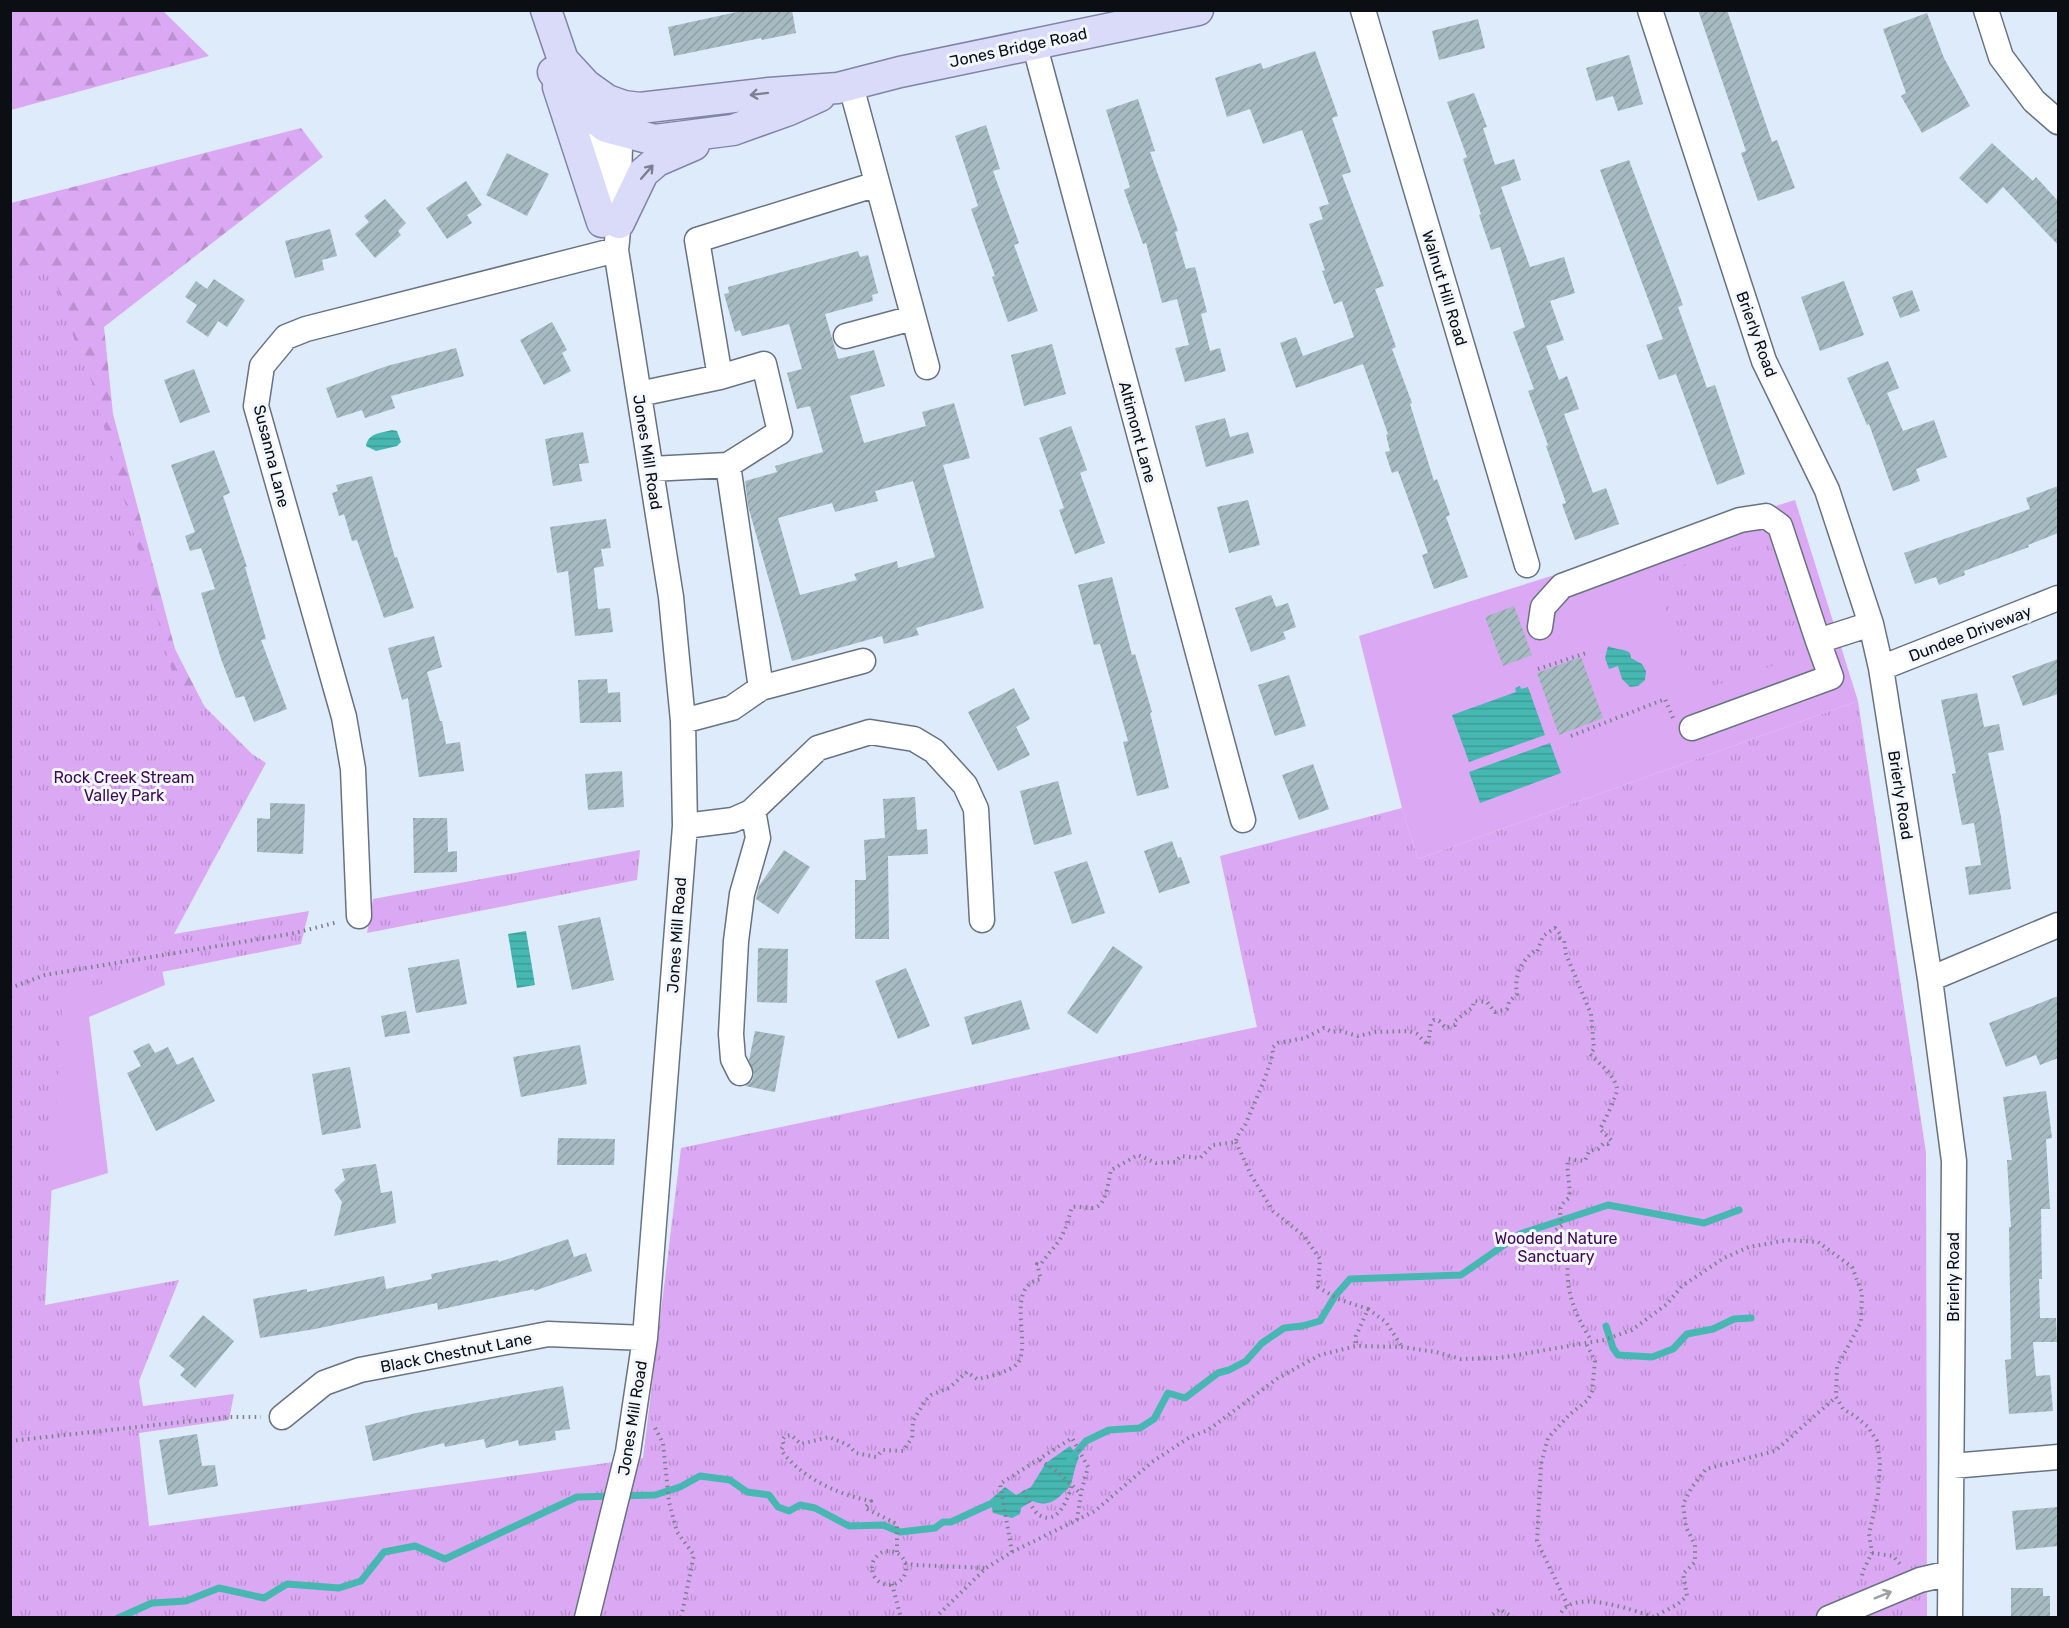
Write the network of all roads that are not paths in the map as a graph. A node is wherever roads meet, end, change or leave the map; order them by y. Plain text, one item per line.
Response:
1 (530, 10) edge
2 (546, 10) edge
3 (1198, 10) edge
4 (1363, 10) edge
5 (1650, 10) edge
6 (1986, 10) edge
7 (1034, 43) junction
8 (553, 73) junction
9 (844, 87) junction
10 (2058, 122) edge
11 (616, 124) junction
12 (733, 130) junction
13 (877, 184) junction
14 (612, 232) junction
15 (913, 318) junction
16 (846, 336) dead end
17 (927, 367) dead end
18 (720, 377) junction
19 (639, 394) junction
20 (728, 465) junction
21 (651, 469) junction
22 (1527, 565) dead end
23 (2058, 598) edge
24 (1871, 624) junction
25 (1540, 627) dead end
26 (1818, 641) junction
27 (863, 661) dead end
28 (1881, 668) junction
29 (761, 687) junction
30 (683, 721) junction
31 (1692, 728) road end
32 (753, 810) junction
33 (1243, 820) dead end
34 (685, 826) junction
35 (359, 916) road end
36 (982, 920) dead end
37 (2058, 926) edge
38 (1930, 979) junction
39 (740, 1073) dead end
40 (645, 1338) junction
41 (282, 1418) road end
42 (2058, 1457) edge
43 (1952, 1466) junction
44 (1950, 1573) junction
45 (587, 1617) edge
46 (1829, 1617) edge
47 (1950, 1617) edge

1 - 8 main road
2 - 11 main road
3 - 7 main road, Jones Bridge Road
4 - 22 street, Walnut Hill Road
5 - 24 street, Brierly Road
6 - 10 street
7 - 9 main road, Jones Bridge Road
7 - 33 street, Altimont Lane
8 - 11 main road
8 - 14 main road
9 -> 11 main road, Jones Bridge Road
9 - 12 main road, Jones Bridge Road
9 - 13 street
11 - 12 main road, Jones Bridge Road
11 - 14 street, Jones Mill Road
14 -> 12 main road
13 - 15 street
13 - 18 street
14 - 19 street, Jones Mill Road
14 - 35 street, Susanna Lane
15 - 16 street
15 - 17 street
18 - 19 street
18 - 20 street
19 - 21 street, Jones Mill Road
20 - 21 street
20 - 29 street
21 - 30 street, Jones Mill Road
23 - 28 street, Dundee Driveway
24 - 26 street
24 - 28 street, Brierly Road
25 - 26 street
26 - 31 street
27 - 29 street
28 - 38 street, Brierly Road
29 - 30 street
30 - 34 street, Jones Mill Road
32 - 34 street
32 - 36 street
32 - 39 street
34 - 40 street, Jones Mill Road
37 - 38 street
38 - 43 street, Brierly Road
40 - 41 street, Black Chestnut Lane
40 - 45 street, Jones Mill Road
42 - 43 street
43 - 44 street, Brierly Road
46 -> 44 street
44 - 47 street, Brierly Road

